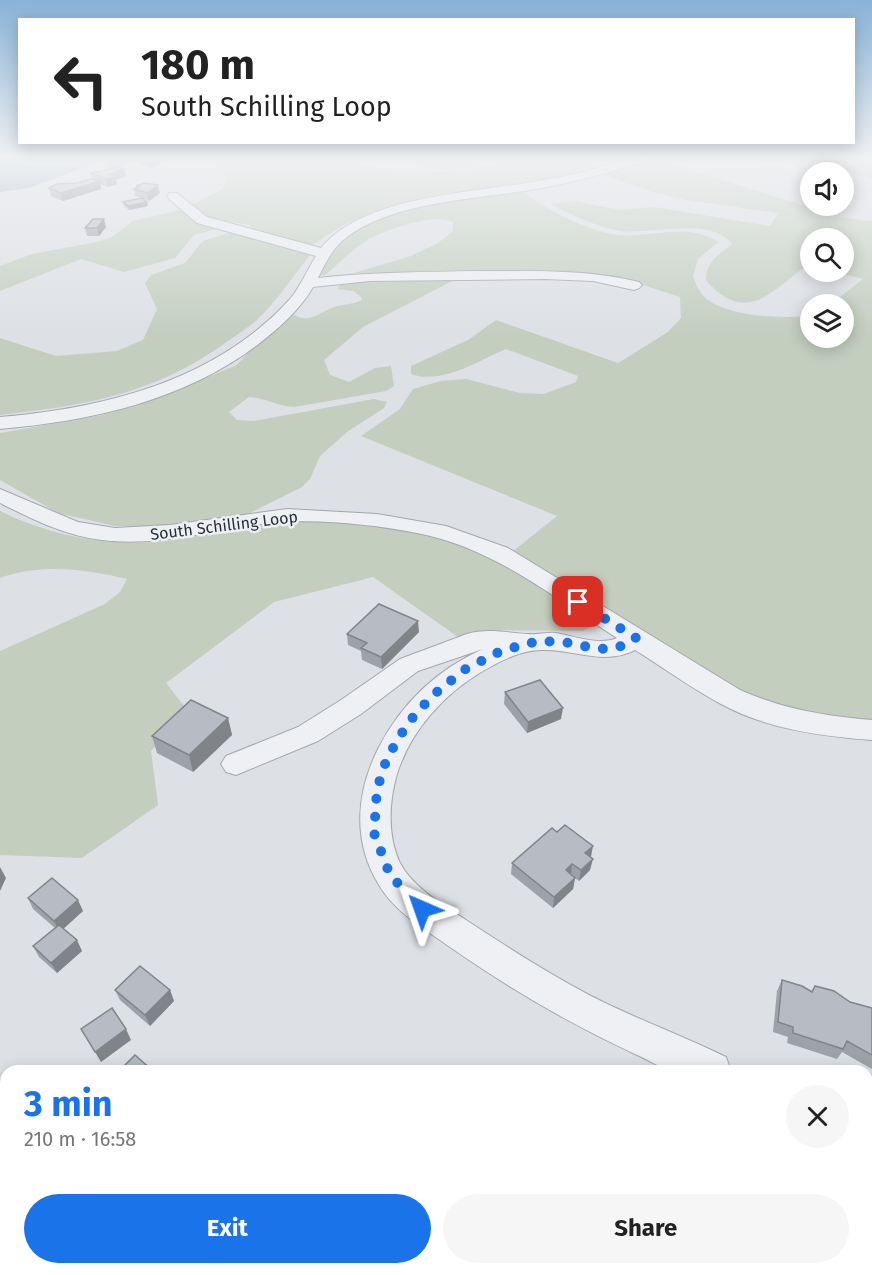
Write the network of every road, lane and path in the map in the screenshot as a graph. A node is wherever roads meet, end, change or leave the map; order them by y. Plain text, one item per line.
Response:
1 (196, 216) edge
2 (381, 216) edge
3 (322, 253) junction
4 (308, 284) junction
5 (634, 285) dead end
6 (0, 423) edge
7 (0, 495) edge
8 (636, 638) junction
9 (538, 641) junction
10 (872, 730) edge
11 (236, 764) dead end
12 (701, 1065) edge

1 - 3 street
2 - 3 street
3 - 4 street
4 - 5 street
4 - 6 street
7 - 8 street, South Schilling Loop
8 - 9 street
8 - 10 street, South Schilling Loop
9 - 11 street
9 - 12 street

